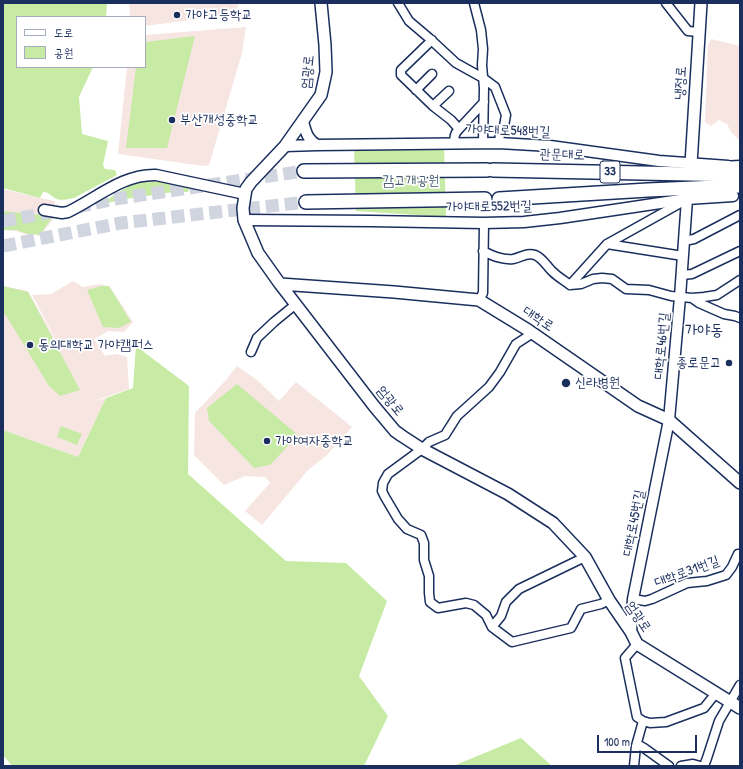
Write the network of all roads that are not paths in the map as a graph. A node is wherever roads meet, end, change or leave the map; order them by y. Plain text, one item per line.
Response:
1 (321, 3) edge
2 (398, 3) edge
3 (474, 3) edge
4 (666, 3) edge
5 (701, 3) edge
6 (699, 32) junction
7 (432, 40) junction
8 (432, 74) dead end
9 (483, 78) junction
10 (416, 90) junction
11 (449, 91) dead end
12 (484, 102) junction
13 (433, 106) junction
14 (303, 122) junction
15 (459, 129) junction
16 (482, 143) junction
17 (499, 143) junction
18 (455, 144) junction
19 (318, 145) junction
20 (285, 146) junction
21 (691, 164) junction
22 (740, 166) edge
23 (304, 171) tunnel mouth
24 (733, 183) edge
25 (244, 191) junction
26 (485, 199) dead end
27 (499, 199) dead end
28 (687, 199) junction
29 (306, 202) tunnel mouth
30 (45, 207) dead end
31 (740, 216) edge
32 (244, 220) junction
33 (264, 220) junction
34 (484, 223) junction
35 (684, 241) junction
36 (607, 244) junction
37 (483, 251) junction
38 (740, 251) edge
39 (683, 256) junction
40 (682, 276) junction
41 (740, 280) edge
42 (280, 284) junction
43 (570, 286) junction
44 (680, 298) junction
45 (692, 298) junction
46 (479, 300) junction
47 (296, 304) junction
48 (740, 318) edge
49 (533, 333) junction
50 (251, 352) dead end
51 (669, 420) junction
52 (422, 449) junction
53 (740, 482) edge
54 (740, 554) edge
55 (585, 557) junction
56 (609, 600) junction
57 (633, 600) junction
58 (492, 627) junction
59 (631, 632) junction
60 (637, 644) junction
61 (740, 685) edge
62 (716, 693) junction
63 (730, 702) junction
64 (740, 708) edge
65 (643, 721) junction
66 (637, 744) junction
67 (634, 766) edge
68 (669, 766) edge
69 (681, 766) edge
70 (700, 766) edge
71 (704, 766) edge

1 - 14 main road, 엄광로
2 - 7 street
3 - 9 street
4 - 6 street
5 - 6 main road, 냉정로
6 - 21 main road, 냉정로
7 - 9 street
7 - 10 street
8 - 10 street
9 - 12 street
9 - 17 street
10 - 13 street
11 - 13 street
12 - 15 street
12 - 16 street
13 - 15 street
14 - 19 street
14 - 20 main road, 엄광로
15 - 18 street
16 - 17 street, 가야대로548번길
16 - 18 street, 가야대로548번길
17 - 21 street, 가야대로548번길
18 - 19 street, 가야대로548번길
19 - 20 street, 가야대로548번길
20 - 25 main road, 엄광로
21 - 24 street, 가야대로548번길
22 - 24 street, 가야대로548번길
23 - 24 highway, 관문대로 / 33
24 - 27 highway, 33
24 - 28 street, 가야대로552번길
25 - 30 street
25 - 32 main road, 엄광로
25 - 33 street
26 - 29 highway
28 - 34 street, 가야대로552번길
28 - 35 street, 대학로46번길
28 - 36 street
31 - 35 street
32 - 33 street, 가야대로552번길
32 - 42 main road, 엄광로
33 - 34 street, 가야대로552번길
34 - 37 street
35 - 39 street, 대학로46번길
36 - 39 street
36 - 43 street
37 - 43 street
37 - 46 street
38 - 40 street
39 - 40 street, 대학로46번길
40 - 44 street, 대학로46번길
41 - 45 street
42 - 46 main road, 대학로
42 - 47 main road, 엄광로
43 - 44 street
44 - 45 street
44 - 51 street, 대학로46번길
45 - 48 street
46 - 49 main road, 대학로
47 - 50 street
47 - 52 main road, 엄광로
49 - 51 main road, 대학로
49 - 52 street
51 - 53 main road, 대학로
51 - 57 street, 대학로45번길
52 - 55 main road, 엄광로
52 - 58 street
54 - 57 street, 대학로31번길
55 - 56 main road, 엄광로
55 - 58 street
56 - 58 street
56 - 59 main road, 엄광로
57 - 59 street, 대학로45번길
59 - 60 main road, 엄광로
60 - 62 main road, 엄광로
60 - 65 street
61 - 63 street
62 - 63 main road, 엄광로
62 - 65 street
63 - 64 main road, 엄광로
63 - 71 street
65 - 66 street
66 - 67 street
66 - 68 street
69 - 70 street

